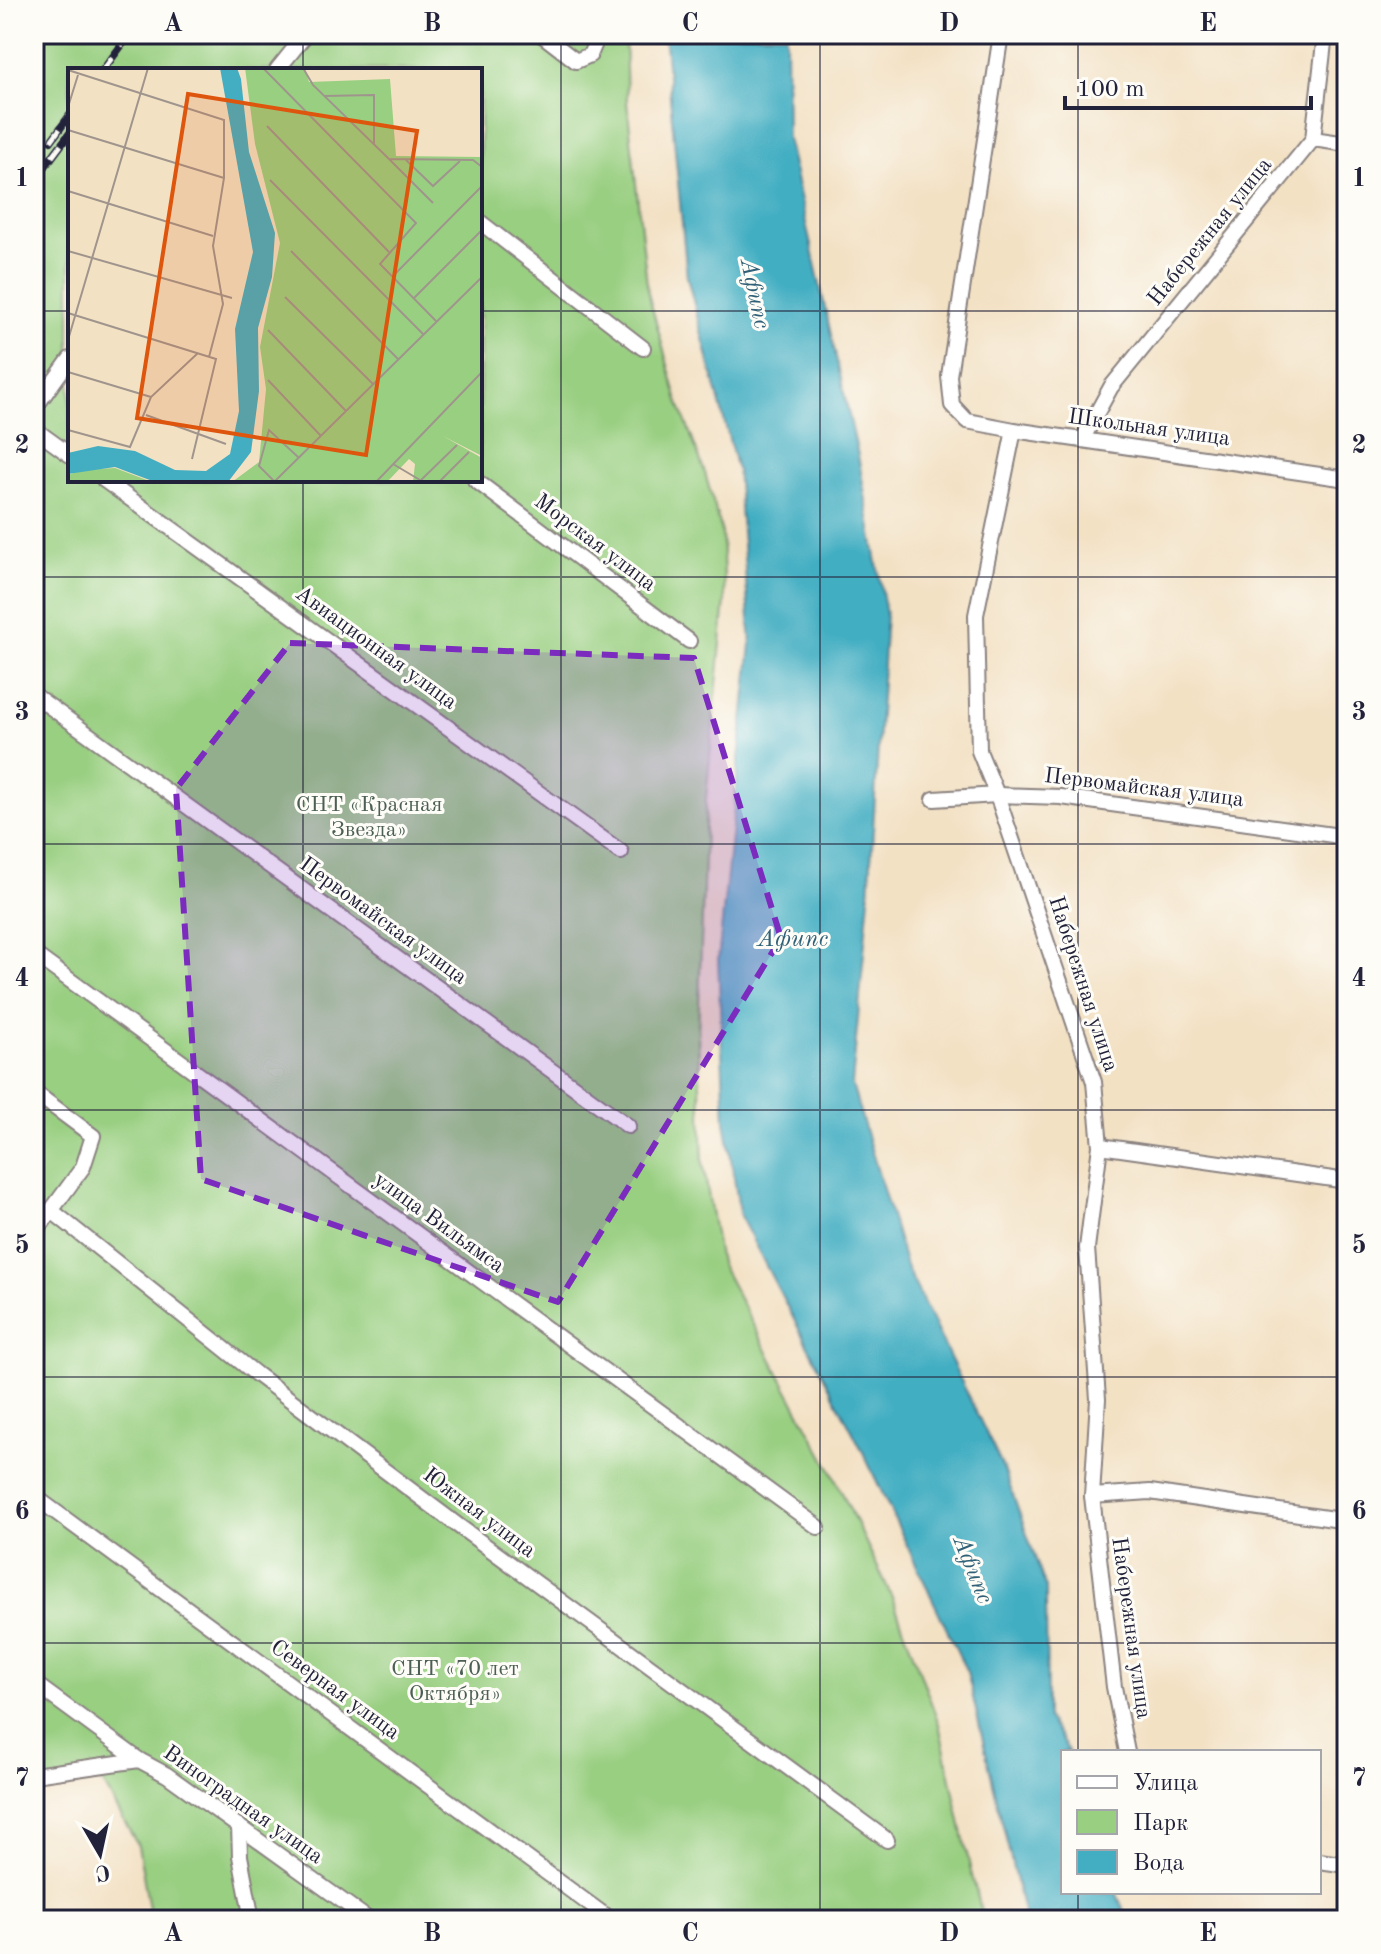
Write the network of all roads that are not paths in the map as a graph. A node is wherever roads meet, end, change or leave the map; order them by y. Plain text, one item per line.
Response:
1 (306, 34) edge
2 (541, 34) edge
3 (599, 34) edge
4 (1001, 34) edge
5 (1325, 34) edge
6 (280, 68) edge
7 (1313, 139) junction
8 (1347, 144) edge
9 (482, 224) edge
10 (643, 348) dead end
11 (68, 362) edge
12 (34, 409) edge
13 (34, 429) edge
14 (1014, 430) junction
15 (1082, 440) junction
16 (68, 454) edge
17 (1347, 479) edge
18 (107, 482) edge
19 (478, 482) edge
20 (689, 641) dead end
21 (34, 695) edge
22 (997, 795) junction
23 (934, 799) dead end
24 (1347, 837) edge
25 (621, 852) dead end
26 (34, 954) edge
27 (34, 1092) edge
28 (628, 1126) dead end
29 (1100, 1146) junction
30 (1347, 1181) edge
31 (52, 1211) junction
32 (34, 1234) edge
33 (34, 1496) edge
34 (1092, 1496) junction
35 (1347, 1521) edge
36 (818, 1527) dead end
37 (34, 1683) edge
38 (1127, 1750) edge
39 (139, 1760) junction
40 (39, 1773) edge
41 (239, 1826) junction
42 (887, 1840) dead end
43 (1321, 1861) edge
44 (1347, 1865) edge
45 (252, 1920) edge
46 (369, 1920) edge
47 (611, 1920) edge

1 - 6 street
2 - 3 street
4 - 14 street, Школьная улица
5 - 7 street
7 - 8 street
7 - 15 street, Набережная улица
9 - 10 street
11 - 12 street
13 - 16 street
14 - 15 street, Школьная улица
14 - 22 street, Набережная улица
15 - 17 street, Школьная улица
18 - 25 street, Авиационная улица
19 - 20 street, Морская улица
21 - 28 street, Первомайская улица
22 - 23 street, Первомайская улица
22 - 24 street, Первомайская улица
22 - 29 street, Набережная улица
26 - 36 street, улица Вильямса
27 - 31 street
29 - 30 street
29 - 34 street, Набережная улица
31 - 32 street
31 - 42 street, Южная улица
33 - 47 street, Северная улица
34 - 35 street
34 - 38 street, Набережная улица
37 - 39 street
39 - 40 street, Виноградная улица
39 - 41 street, Виноградная улица
41 - 45 street
41 - 46 street, Виноградная улица
43 - 44 street

